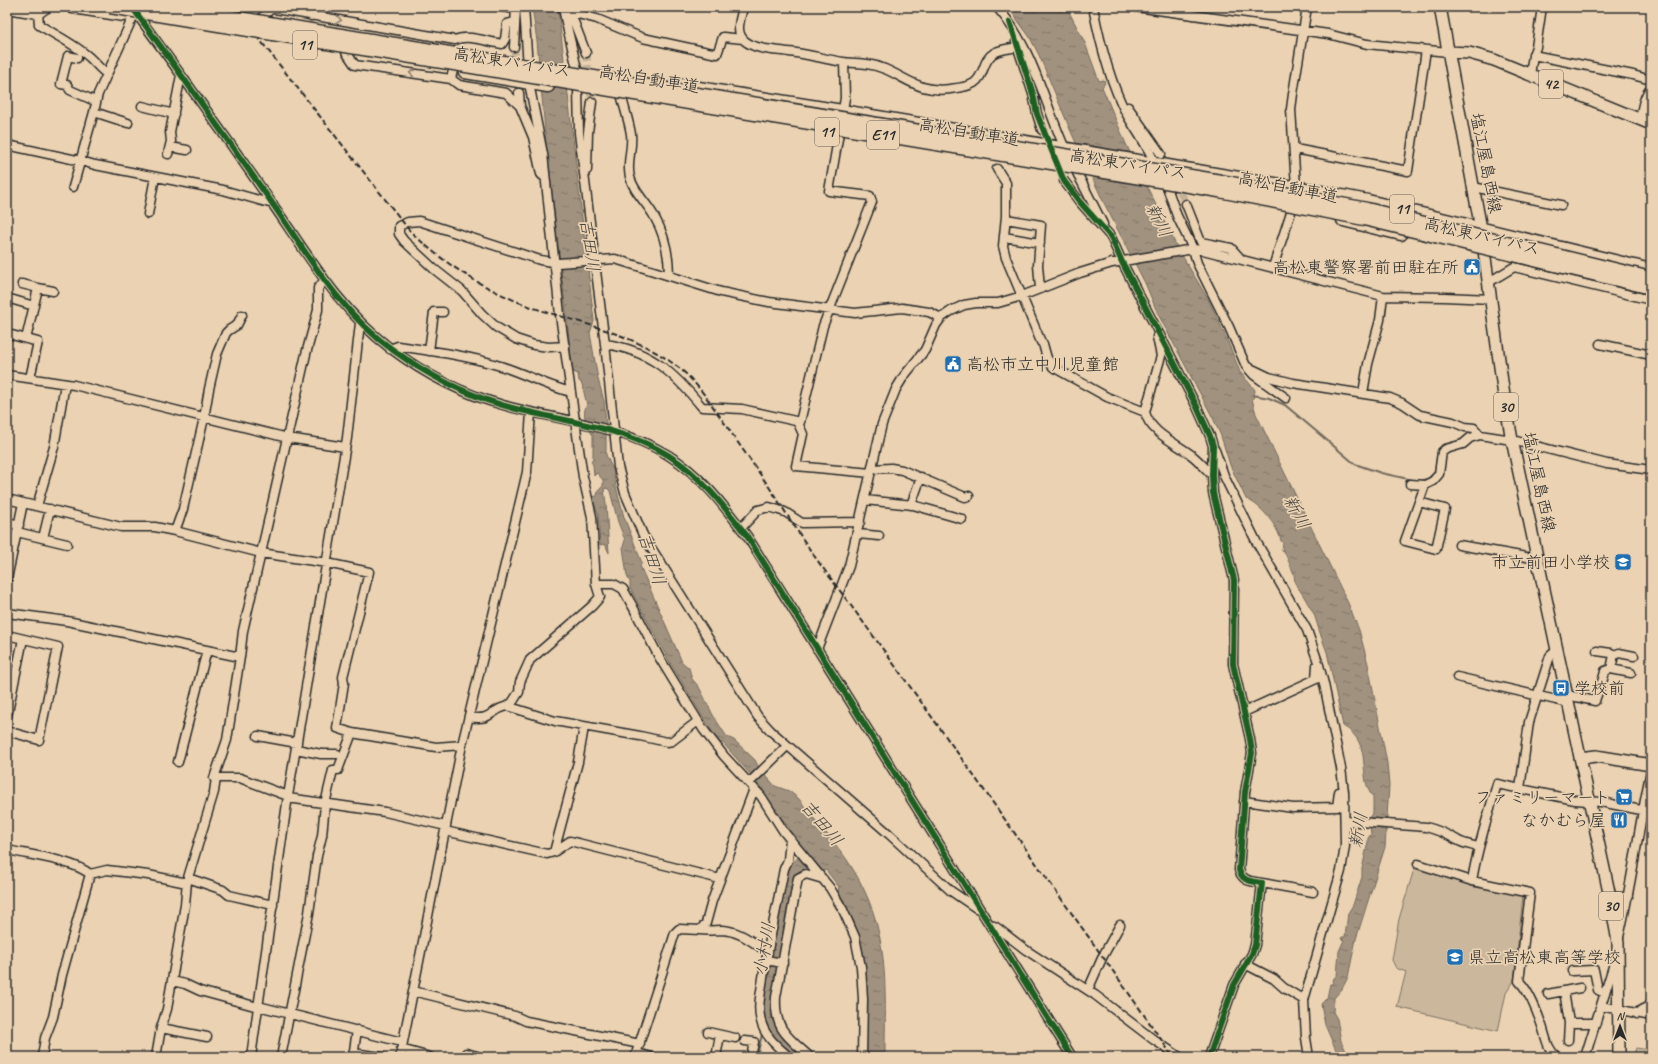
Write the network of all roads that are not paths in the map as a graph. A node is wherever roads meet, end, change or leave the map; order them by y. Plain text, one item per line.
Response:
1 (7, 7) edge
2 (73, 7) edge
3 (110, 7) edge
4 (173, 7) edge
5 (203, 7) edge
6 (314, 7) edge
7 (502, 7) edge
8 (743, 7) edge
9 (997, 7) edge
10 (1093, 7) edge
11 (1136, 7) edge
12 (1308, 7) edge
13 (1440, 7) edge
14 (1542, 7) edge
15 (518, 8) edge
16 (1151, 8) edge
17 (567, 9) edge
18 (41, 10) edge
19 (239, 10) edge
20 (135, 14) edge
21 (311, 16) junction
22 (262, 17) junction
23 (514, 22) junction
24 (1010, 22) junction
25 (1304, 31) junction
26 (743, 39) junction
27 (454, 44) junction
28 (514, 47) tunnel mouth
29 (1017, 47) junction
30 (1426, 50) junction
31 (1448, 52) junction
32 (586, 53) tunnel mouth
33 (1533, 55) junction
34 (77, 58) dead end
35 (532, 62) junction
36 (844, 62) junction
37 (574, 69) junction
38 (107, 74) junction
39 (182, 75) junction
40 (452, 75) junction
41 (1530, 75) junction
42 (1651, 80) edge
43 (532, 83) junction
44 (1651, 88) edge
45 (575, 90) junction
46 (1117, 92) junction
47 (519, 93) tunnel mouth
48 (622, 98) junction
49 (95, 101) junction
50 (592, 102) tunnel mouth
51 (142, 106) dead end
52 (520, 106) junction
53 (842, 111) junction
54 (94, 112) junction
55 (174, 114) junction
56 (1640, 120) junction
57 (128, 123) dead end
58 (1651, 124) edge
59 (1042, 130) tunnel mouth
60 (839, 134) junction
61 (7, 145) edge
62 (1295, 149) junction
63 (187, 150) dead end
64 (1070, 150) junction
65 (81, 160) junction
66 (1155, 160) junction
67 (998, 169) dead end
68 (1080, 174) junction
69 (155, 177) junction
70 (546, 179) junction
71 (1064, 181) tunnel mouth
72 (73, 186) dead end
73 (1473, 186) junction
74 (1162, 187) junction
75 (1296, 187) junction
76 (586, 198) junction
77 (273, 204) junction
78 (1186, 204) tunnel mouth
79 (1561, 205) dead end
80 (1292, 209) junction
81 (148, 214) dead end
82 (1006, 218) junction
83 (1481, 229) junction
84 (1111, 236) junction
85 (1004, 237) junction
86 (1040, 243) junction
87 (1190, 249) junction
88 (1485, 254) junction
89 (592, 260) junction
90 (1242, 260) junction
91 (1124, 261) junction
92 (557, 262) junction
93 (1273, 267) junction
94 (1651, 270) edge
95 (669, 275) junction
96 (1651, 278) edge
97 (325, 280) junction
98 (1489, 282) junction
99 (22, 284) dead end
100 (38, 288) junction
101 (1651, 288) edge
102 (1040, 289) junction
103 (53, 292) dead end
104 (1651, 293) edge
105 (1022, 296) junction
106 (1384, 296) junction
107 (7, 298) edge
108 (1491, 299) junction
109 (1651, 300) edge
110 (34, 306) junction
111 (829, 310) junction
112 (443, 312) dead end
113 (242, 315) dead end
114 (941, 318) junction
115 (360, 323) junction
116 (1158, 331) junction
117 (8, 334) edge
118 (26, 339) junction
119 (605, 344) junction
120 (1600, 344) dead end
121 (565, 346) junction
122 (390, 349) junction
123 (429, 351) junction
124 (1651, 355) edge
125 (1246, 366) junction
126 (7, 375) edge
127 (30, 378) junction
128 (65, 384) junction
129 (571, 392) junction
130 (1363, 393) junction
131 (1286, 398) dead end
132 (531, 412) junction
133 (1145, 412) junction
134 (204, 418) junction
135 (797, 421) junction
136 (578, 423) junction
137 (613, 432) junction
138 (1480, 435) junction
139 (288, 438) junction
140 (1512, 440) junction
141 (1213, 446) junction
142 (345, 447) junction
143 (1651, 470) edge
144 (871, 471) junction
145 (1212, 475) junction
146 (921, 478) junction
147 (1410, 484) dead end
148 (1426, 485) junction
149 (969, 496) dead end
150 (7, 499) edge
151 (865, 500) junction
152 (1419, 502) junction
153 (23, 503) junction
154 (911, 504) junction
155 (37, 506) junction
156 (50, 510) junction
157 (962, 519) dead end
158 (7, 522) edge
159 (860, 522) junction
160 (18, 528) junction
161 (741, 528) junction
162 (175, 531) junction
163 (858, 534) junction
164 (879, 536) dead end
165 (43, 538) junction
166 (67, 544) dead end
167 (1459, 545) dead end
168 (10, 546) edge
169 (261, 553) junction
170 (1538, 559) junction
171 (327, 563) junction
172 (8, 569) edge
173 (7, 579) edge
174 (596, 584) junction
175 (7, 613) edge
176 (7, 636) edge
177 (23, 639) junction
178 (817, 649) junction
179 (207, 650) junction
180 (1557, 650) junction
181 (1597, 651) dead end
182 (1614, 656) junction
183 (1634, 656) dead end
184 (240, 657) junction
185 (1317, 658) junction
186 (1611, 669) junction
187 (1631, 673) dead end
188 (1457, 676) dead end
189 (1537, 696) junction
190 (1568, 699) junction
191 (507, 706) junction
192 (1244, 712) junction
193 (7, 717) edge
194 (469, 717) junction
195 (698, 721) junction
196 (584, 727) junction
197 (7, 731) edge
198 (352, 732) junction
199 (258, 736) dead end
200 (462, 745) junction
201 (297, 746) junction
202 (787, 746) junction
203 (337, 754) dead end
204 (1580, 758) junction
205 (178, 762) dead end
206 (1651, 765) edge
207 (1651, 770) edge
208 (214, 778) dead end
209 (752, 786) junction
210 (1520, 789) junction
211 (1344, 792) junction
212 (288, 797) junction
213 (1244, 801) junction
214 (1589, 801) junction
215 (326, 804) junction
216 (1642, 811) junction
217 (1651, 812) edge
218 (1346, 821) junction
219 (445, 828) junction
220 (792, 842) junction
221 (1478, 847) junction
222 (7, 850) edge
223 (554, 852) junction
224 (1418, 864) dead end
225 (90, 874) junction
226 (720, 879) junction
227 (823, 879) junction
228 (188, 881) junction
229 (1472, 881) junction
230 (1262, 883) junction
231 (1313, 892) dead end
232 (1610, 897) junction
233 (1628, 897) junction
234 (273, 905) junction
235 (978, 909) junction
236 (988, 923) junction
237 (1120, 925) dead end
238 (700, 930) junction
239 (1618, 946) junction
240 (767, 956) junction
241 (783, 963) junction
242 (1245, 964) junction
243 (1572, 971) dead end
244 (172, 981) junction
245 (1580, 988) dead end
246 (1088, 990) junction
247 (413, 991) junction
248 (1564, 991) junction
249 (1548, 994) dead end
250 (1605, 994) junction
251 (1304, 1000) junction
252 (1651, 1005) edge
253 (258, 1006) junction
254 (1601, 1006) junction
255 (1618, 1010) junction
256 (289, 1013) junction
257 (1637, 1014) junction
258 (1651, 1016) edge
259 (1596, 1022) junction
260 (1569, 1023) junction
261 (161, 1028) junction
262 (357, 1030) junction
263 (708, 1032) dead end
264 (720, 1035) junction
265 (207, 1037) dead end
266 (735, 1038) dead end
267 (1568, 1040) dead end
268 (745, 1041) dead end
269 (640, 1044) junction
270 (401, 1049) edge
271 (466, 1052) edge
272 (353, 1055) edge
273 (636, 1055) edge
274 (42, 1057) edge
275 (156, 1057) edge
276 (251, 1057) edge
277 (282, 1057) edge
278 (382, 1057) edge
279 (430, 1057) edge
280 (481, 1057) edge
281 (651, 1057) edge
282 (716, 1057) edge
283 (751, 1057) edge
284 (789, 1057) edge
285 (810, 1057) edge
286 (862, 1057) edge
287 (1072, 1057) edge
288 (1180, 1057) edge
289 (1209, 1057) edge
290 (1310, 1057) edge
291 (1557, 1057) edge
292 (1585, 1057) edge
293 (1619, 1057) edge

1 - 18 highway
2 - 20 highway, 高松東バイパス / 11
3 - 101 highway, 高松自動車道 / E11, bridge
4 - 96 highway, 高松自動車道 / E11, bridge
5 - 19 highway, 高松東バイパス / 11
6 - 21 street
7 - 15 street
8 - 26 street
9 - 24 street
10 - 46 street
11 - 16 street
12 - 25 street
13 - 31 main road, 塩江屋島西線 / 30
14 - 33 street
15 - 23 street
15 - 35 street
16 - 25 street
17 - 26 street
17 - 32 street
17 - 37 street
18 - 38 street
19 - 22 highway, 高松東バイパス / 11
20 - 38 street
20 - 39 street
40 -> 20 highway, 高松東バイパス / 11
21 - 22 street
21 -> 27 street
22 - 27 highway, 高松東バイパス / 11
23 - 27 street
23 - 28 street
24 - 29 street
24 - 64 street
25 - 30 street
25 - 62 street
26 - 36 street
27 - 35 highway, 高松東バイパス / 11
29 - 36 street
29 - 59 street
30 - 31 street
30 - 62 street
31 - 41 main road, 42
31 - 73 main road, 塩江屋島西線 / 30
33 - 41 street
33 - 42 street
34 - 49 street
35 - 37 highway, 高松東バイパス / 11
35 - 43 street
36 - 53 street
37 - 53 highway, 高松東バイパス / 11
38 - 49 street
39 - 55 street
39 - 77 street
40 - 43 highway, 高松東バイパス / 11
40 - 52 street
41 - 56 main road, 42
43 - 45 highway, 高松東バイパス / 11
43 - 70 street
44 - 56 street
45 - 48 highway, 高松東バイパス / 11
45 - 76 street
46 - 66 street
46 - 66 street
47 - 52 street
48 - 60 highway, 高松東バイパス / 11
48 - 95 street
49 - 54 street
50 - 76 street
51 - 55 street
52 - 70 street
53 - 60 street
53 - 64 highway, 高松東バイパス / 11
54 - 57 street
54 - 65 street
55 - 63 street
56 - 58 main road, 42
60 - 68 highway, 高松東バイパス / 11
60 - 111 street
61 - 65 street
62 - 75 street
64 - 66 highway, 高松東バイパス / 11
64 - 68 street
65 - 69 street
65 - 72 street
66 - 75 highway, 高松東バイパス / 11
67 - 82 street
68 - 74 highway, 高松東バイパス / 11
68 - 84 street
69 - 77 street
69 - 81 street
70 - 92 street
71 - 84 street
73 - 79 street
73 - 83 main road, 塩江屋島西線 / 30
74 - 80 highway, 高松東バイパス / 11
74 - 87 street
75 - 80 street
75 - 83 highway, 高松東バイパス / 11
76 - 89 street
77 - 97 street
78 - 90 street
80 - 88 highway, 高松東バイパス / 11
80 - 93 street
82 - 85 street
82 - 86 street
83 - 88 main road, 塩江屋島西線 / 30
83 - 94 highway, 高松東バイパス / 11
84 - 91 street
85 - 86 street
85 - 105 street
86 - 102 street
87 - 90 street
87 - 91 street
87 - 125 street
88 - 98 main road, 塩江屋島西線 / 30
88 - 104 highway, 高松東バイパス / 11
89 - 92 street
89 - 95 street
89 - 119 street
90 - 93 street
91 - 102 street
91 - 116 street
92 - 121 street
92 - 121 street
93 - 106 street
95 - 111 street
97 - 115 street
97 - 139 street
98 - 108 main road, 塩江屋島西線 / 30
98 - 109 street
99 - 100 street
100 - 103 street
100 - 110 street
102 - 105 street
105 - 114 street
105 - 133 street
106 - 108 street
106 - 130 street
107 - 110 street
108 - 140 main road, 塩江屋島西線 / 30
110 - 118 street
111 - 114 street
111 - 135 street
112 - 123 street
113 - 134 street
114 - 144 street
115 - 122 street
115 - 142 street
116 - 133 street
116 - 141 street
117 - 118 street
118 - 127 street
119 - 135 street
119 - 137 street
120 - 124 street
121 - 129 street
122 - 123 street
122 - 132 street
123 - 129 street
125 - 130 street
125 - 131 street
126 - 127 street
127 - 128 street
128 - 134 street
128 - 155 street
129 - 136 street
130 - 138 street
132 - 136 street
132 - 194 street
133 - 145 street
134 - 139 street
134 - 162 street
135 - 144 street
136 - 137 street
136 - 174 street
137 - 161 street
137 - 202 street
138 - 140 street
138 - 148 street
139 - 142 street
139 - 169 street
140 - 143 street
140 - 170 main road, 塩江屋島西線 / 30
141 - 145 street
141 - 185 street
142 - 171 street
144 - 146 street
144 - 151 street
145 - 192 street
146 - 149 street
146 - 154 street
147 - 148 street
148 - 152 street
150 - 153 street
151 - 154 street
151 - 159 street
152 - 152 street
153 - 155 street
153 - 160 street
154 - 157 street
155 - 156 street
156 - 162 street
156 - 165 street
158 - 160 street
159 - 161 street
159 - 163 street
160 - 165 street
160 - 168 street
161 - 178 street
162 - 169 street
163 - 164 street
163 - 178 street
165 - 166 street
167 - 170 street
168 - 172 street
169 - 171 street
169 - 184 street
170 - 180 main road, 塩江屋島西線 / 30
171 - 198 street
171 - 201 street
172 - 173 street
174 - 191 street
174 - 195 street
175 - 179 street
176 - 177 street
177 - 193 street
177 - 197 street
178 - 235 street
179 - 184 street
179 - 205 street
180 - 189 street
180 - 190 main road, 塩江屋島西線 / 30
181 - 182 street
182 - 183 street
182 - 186 street
184 - 208 street
185 - 192 street
185 - 211 street
186 - 187 street
186 - 190 street
188 - 189 street
189 - 190 street
189 - 210 street
190 - 204 main road, 塩江屋島西線 / 30
191 - 194 street
191 - 196 street
192 - 213 street
194 - 200 street
195 - 196 street
195 - 209 street
196 - 223 street
198 - 200 street
198 - 215 street
199 - 201 street
200 - 219 street
201 - 203 street
201 - 212 street
202 - 209 street
202 - 235 street
204 - 206 main road
204 - 214 main road, 塩江屋島西線 / 30
207 - 216 street
209 - 220 street
209 - 226 street
210 - 214 street
210 - 221 street
211 - 213 street
211 - 218 street
212 - 215 street
212 - 228 street
212 - 234 street
213 - 230 street
214 - 216 street
214 - 232 main road, 塩江屋島西線 / 30
215 - 219 street
215 - 256 street
216 - 217 street
216 - 233 street
218 - 221 street
218 - 251 street
219 - 223 street
219 - 247 street
220 - 227 street
220 - 240 street
221 - 229 street
222 - 225 street
223 - 226 street
224 - 229 street
225 - 228 street
225 - 274 street
226 - 238 street
227 - 241 street
227 - 286 street
228 - 234 street
228 - 244 street
229 - 291 street
230 - 231 street
230 - 242 street
232 - 233 street
232 - 239 main road, 塩江屋島西線 / 30
233 - 239 street
234 - 253 street
235 - 236 street
236 - 246 street
236 - 287 street
237 - 246 street
238 - 240 street
238 - 269 street
239 - 250 street
239 - 255 main road, 塩江屋島西線 / 30
240 - 241 street
240 - 284 street
241 - 285 street
242 - 251 street
242 - 289 street
243 - 250 street
244 - 253 street
244 - 261 street
245 - 248 street
246 - 288 street
247 - 269 street
247 - 270 street
248 - 249 street
248 - 260 street
250 - 254 street
251 - 290 street
252 - 257 street
253 - 256 street
253 - 276 street
254 - 255 street
254 - 259 street
255 - 257 street
255 - 293 main road, 塩江屋島西線 / 30
256 - 262 street
256 - 277 street
257 - 258 street
259 - 260 street
259 - 292 street
260 - 267 street
261 - 265 street
261 - 275 street
262 - 270 street
262 - 272 street
263 - 264 street
264 - 266 street
264 - 282 street
268 - 283 street
269 - 273 street
270 - 279 street
271 - 280 street
272 - 278 street
273 - 281 street

